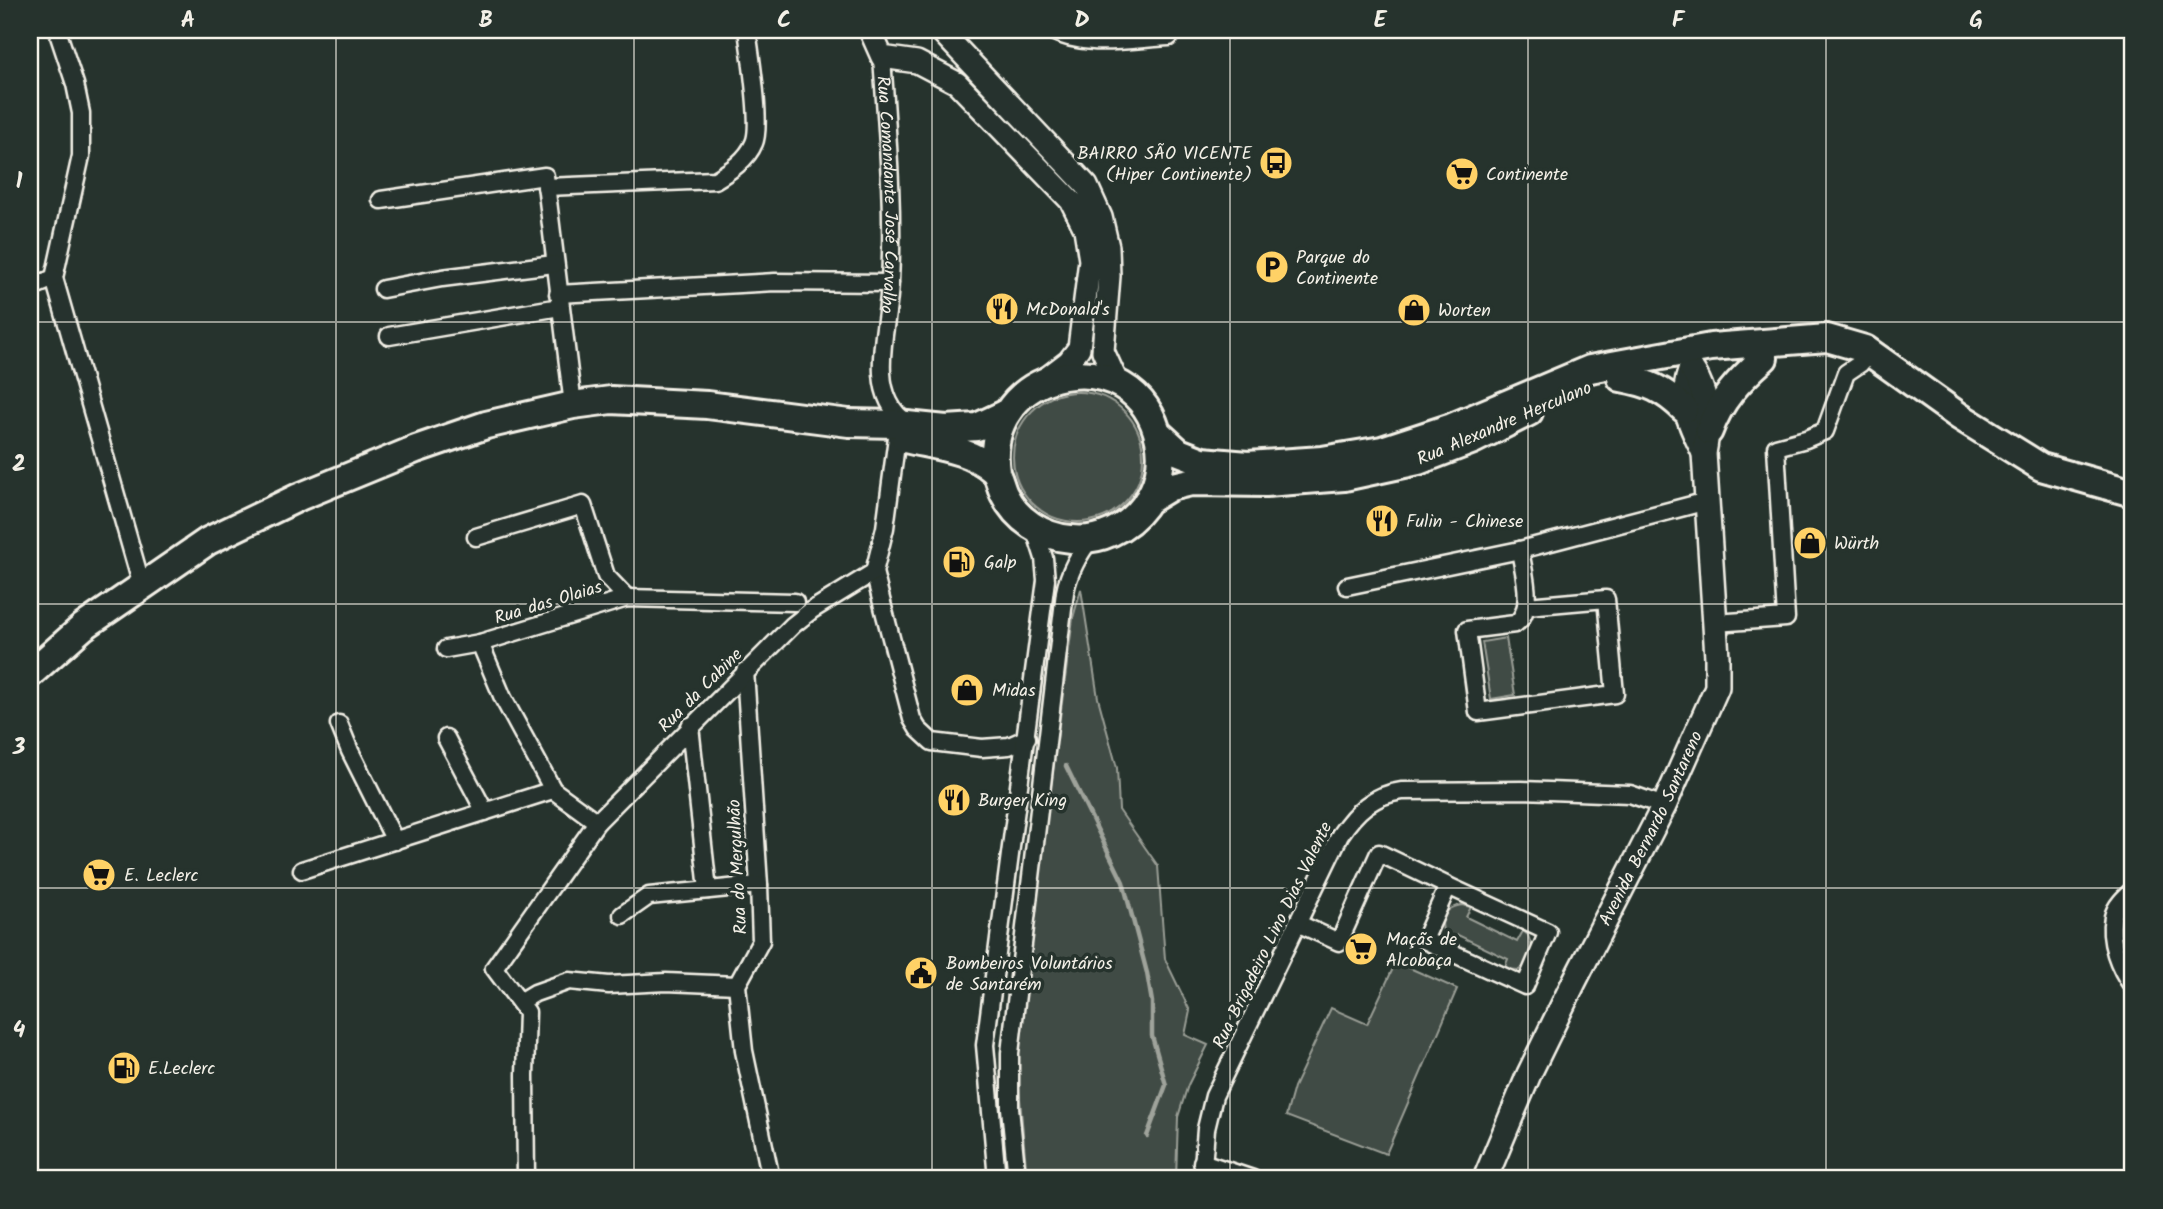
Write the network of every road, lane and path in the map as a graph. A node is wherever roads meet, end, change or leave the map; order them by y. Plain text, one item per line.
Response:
1 (57, 30) edge
2 (747, 30) edge
3 (940, 30) edge
4 (1050, 30) edge
5 (1176, 30) edge
6 (876, 39) edge
7 (546, 187) junction
8 (381, 200) dead end
9 (554, 264) junction
10 (54, 278) junction
11 (890, 283) junction
12 (30, 288) edge
13 (383, 289) dead end
14 (559, 301) junction
15 (389, 336) dead end
16 (1764, 358) junction
17 (1690, 359) junction
18 (1861, 363) junction
19 (1904, 375) junction
20 (1621, 378) junction
21 (1043, 381) junction
22 (1118, 384) junction
23 (573, 405) junction
24 (1684, 409) junction
25 (1007, 413) junction
26 (904, 431) junction
27 (1157, 432) junction
28 (1706, 442) junction
29 (996, 472) junction
30 (2133, 493) edge
31 (1147, 501) junction
32 (1707, 501) junction
33 (1034, 527) junction
34 (476, 537) dead end
35 (1091, 538) junction
36 (1520, 550) junction
37 (874, 572) junction
38 (142, 586) junction
39 (1347, 586) dead end
40 (627, 598) junction
41 (795, 602) dead end
42 (1527, 606) junction
43 (1715, 623) junction
44 (480, 643) junction
45 (446, 649) dead end
46 (745, 671) junction
47 (30, 674) edge
48 (339, 724) dead end
49 (690, 726) junction
50 (446, 738) dead end
51 (1027, 738) junction
52 (982, 748) junction
53 (1022, 769) junction
54 (553, 790) junction
55 (1664, 806) junction
56 (485, 812) junction
57 (597, 822) junction
58 (395, 841) junction
59 (302, 870) dead end
60 (759, 886) junction
61 (1448, 886) junction
62 (708, 890) junction
63 (2133, 890) edge
64 (622, 915) dead end
65 (1297, 923) junction
66 (737, 985) junction
67 (2133, 987) edge
68 (520, 1002) junction
69 (1202, 1162) junction
70 (527, 1179) edge
71 (771, 1179) edge
72 (997, 1179) edge
73 (1017, 1179) edge
74 (1202, 1179) edge
75 (1253, 1179) edge
76 (1485, 1179) edge

1 - 10 street
2 - 7 street
3 - 22 street
4 - 5 street
6 - 11 street, Rua Comandante José Carvalho
6 - 21 street
7 - 8 street
7 - 9 street
9 - 13 street
9 - 14 street
10 - 12 street
10 - 38 street
11 - 14 street
11 - 26 street, Rua Comandante José Carvalho
14 - 15 street
14 - 23 street
16 - 17 main road, Rua Alexandre Herculano
16 - 18 main road, Rua Alexandre Herculano
16 - 28 main road
17 - 19 main road, Rua Alexandre Herculano
17 - 20 main road, Rua Alexandre Herculano
17 - 24 main road, Avenida Bernardo Santareno
17 - 27 main road, Rua Alexandre Herculano
17 - 28 main road, Avenida Bernardo Santareno
18 - 19 main road, Rua Alexandre Herculano
18 - 43 street
19 - 30 main road, Rua Alexandre Herculano
20 - 24 main road
20 - 31 main road, Rua Alexandre Herculano
21 - 22 main road
21 - 25 main road
22 - 27 main road
23 - 26 main road
23 - 38 main road
24 - 28 main road, Avenida Bernardo Santareno
25 - 26 main road
25 - 29 main road
26 - 29 main road
26 - 37 street
27 - 31 main road
28 - 32 main road, Avenida Bernardo Santareno
29 - 33 main road
31 - 35 main road
32 - 36 street
32 - 43 main road, Avenida Bernardo Santareno
33 - 35 main road
33 - 51 street
34 - 40 street
35 - 73 street
36 - 39 street
36 - 42 street
37 - 46 street, Rua da Cabine
37 - 52 street
38 - 47 main road
40 - 41 street, Rua das Olaias
40 - 44 street, Rua das Olaias
42 - 42 street
43 - 55 main road, Avenida Bernardo Santareno
44 - 45 street, Rua das Olaias
44 - 54 street
46 - 49 street, Rua da Cabine
46 - 60 street, Rua do Mergulhão
48 - 58 street
49 - 57 street, Rua da Cabine
49 - 62 street
50 - 56 street
51 - 52 street
51 - 53 street
52 - 53 street
53 - 72 street
54 - 56 street
54 - 57 street
55 - 65 street, Rua Brigadeiro Lino Dias Valente
55 - 76 main road, Avenida Bernardo Santareno
56 - 58 street
57 - 68 street, Rua da Cabine
58 - 59 street
60 - 62 street
60 - 66 street, Rua do Mergulhão
61 - 61 street
61 - 65 street
62 - 64 street
63 - 67 street
65 - 69 street, Rua Brigadeiro Lino Dias Valente
66 - 68 street
66 - 71 street
68 - 70 street
69 - 74 street, Rua Brigadeiro Lino Dias Valente
69 - 75 street

